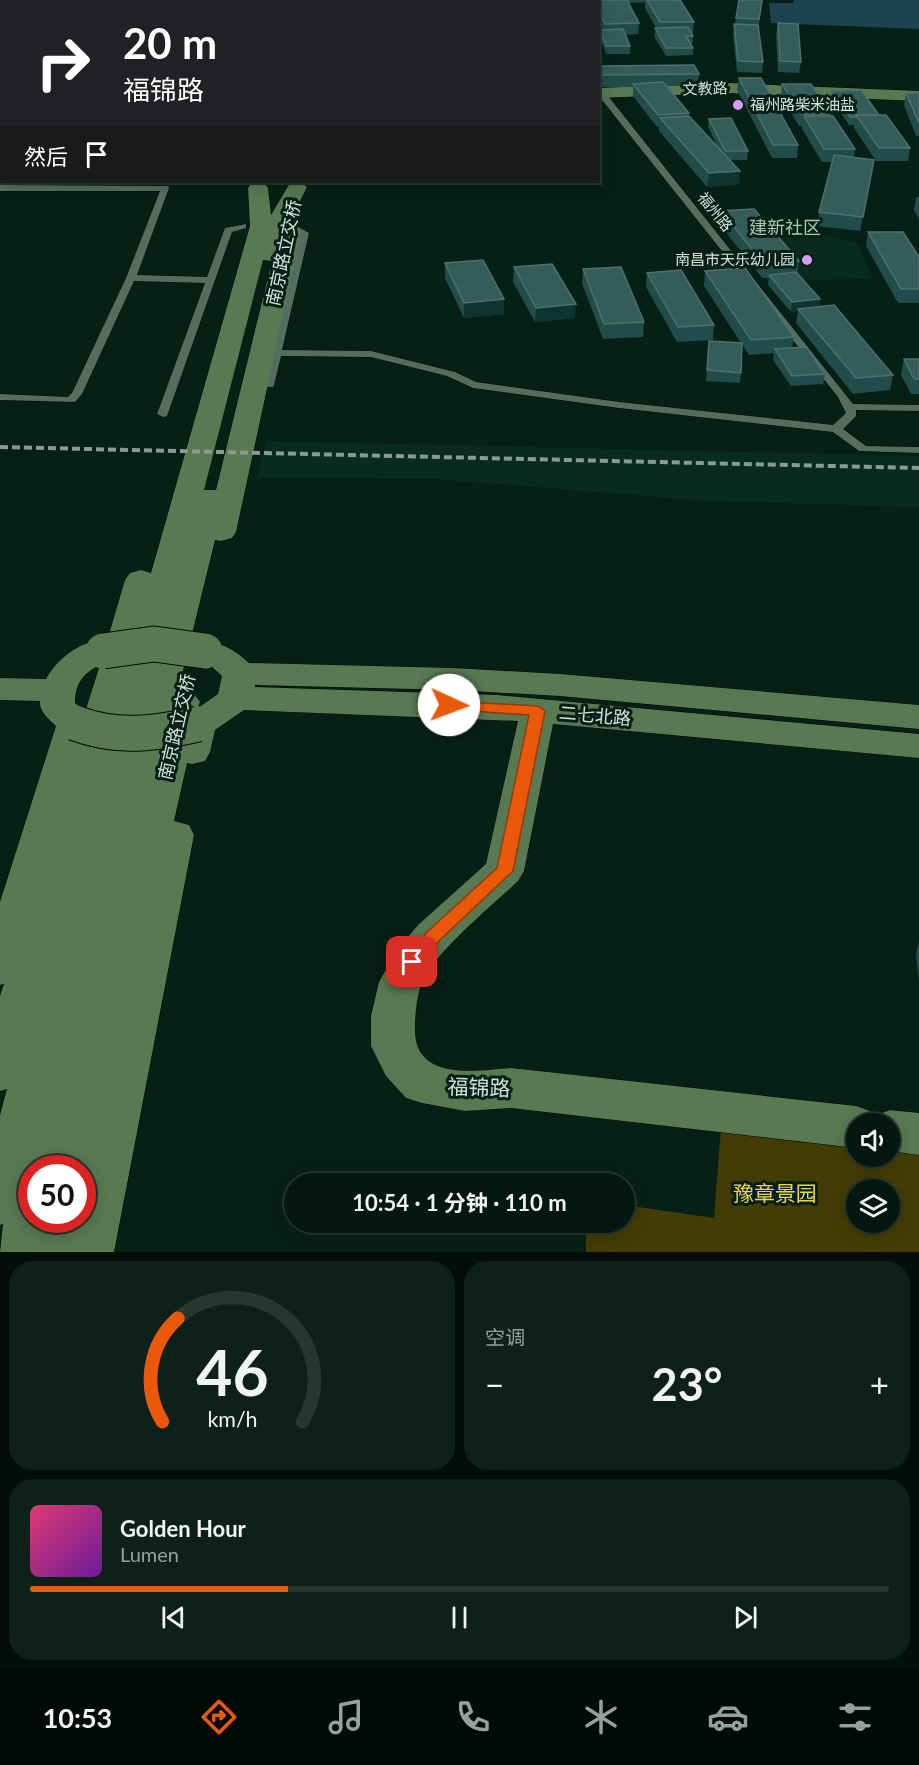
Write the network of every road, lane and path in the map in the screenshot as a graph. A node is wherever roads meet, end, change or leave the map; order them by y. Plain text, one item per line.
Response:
1 (600, 93) edge
2 (919, 96) edge
3 (298, 184) edge
4 (259, 185) edge
5 (0, 188) edge
6 (243, 226) junction
7 (291, 226) junction
8 (131, 278) junction
9 (210, 280) junction
10 (277, 352) junction
11 (269, 385) dead end
12 (0, 397) edge
13 (849, 407) junction
14 (919, 408) edge
15 (163, 414) dead end
16 (836, 429) junction
17 (919, 450) edge
18 (237, 686) junction
19 (0, 689) edge
20 (57, 690) junction
21 (538, 711) junction
22 (919, 717) edge
23 (75, 723) junction
24 (198, 724) junction
25 (919, 746) edge
26 (0, 968) edge
27 (0, 1072) edge
28 (846, 1126) edge
29 (900, 1132) edge
30 (919, 1134) edge
31 (44, 1155) edge
32 (79, 1155) edge
33 (0, 1203) edge
34 (25, 1233) edge
35 (61, 1233) edge
36 (20, 1252) edge
37 (57, 1252) edge
38 (89, 1252) edge

1 - 2 main road, 文教路
1 - 13 lane, 福州路
3 - 7 main road, 南京路立交桥
3 - 31 main road, 南京路立交桥
4 - 6 main road, 南京路立交桥
4 - 33 main road, 南京路立交桥
5 - 8 lane
6 - 9 lane
6 - 27 main road, 南京路立交桥
7 - 10 lane
7 - 32 main road, 南京路立交桥
8 - 9 lane
8 - 12 lane
9 - 15 lane
10 - 11 lane
10 - 16 lane
13 - 14 lane
13 - 16 lane
16 - 17 lane
18 - 20 main road, bridge
18 - 21 main road, 二七北路
18 - 22 main road, 二七北路
18 - 24 main road
19 - 20 main road
20 - 23 main road
21 - 25 main road, 二七北路
21 - 28 main road, 福锦路
23 - 24 main road, bridge
23 - 26 main road
24 - 38 main road
29 - 30 main road
34 - 36 main road
35 - 37 main road

